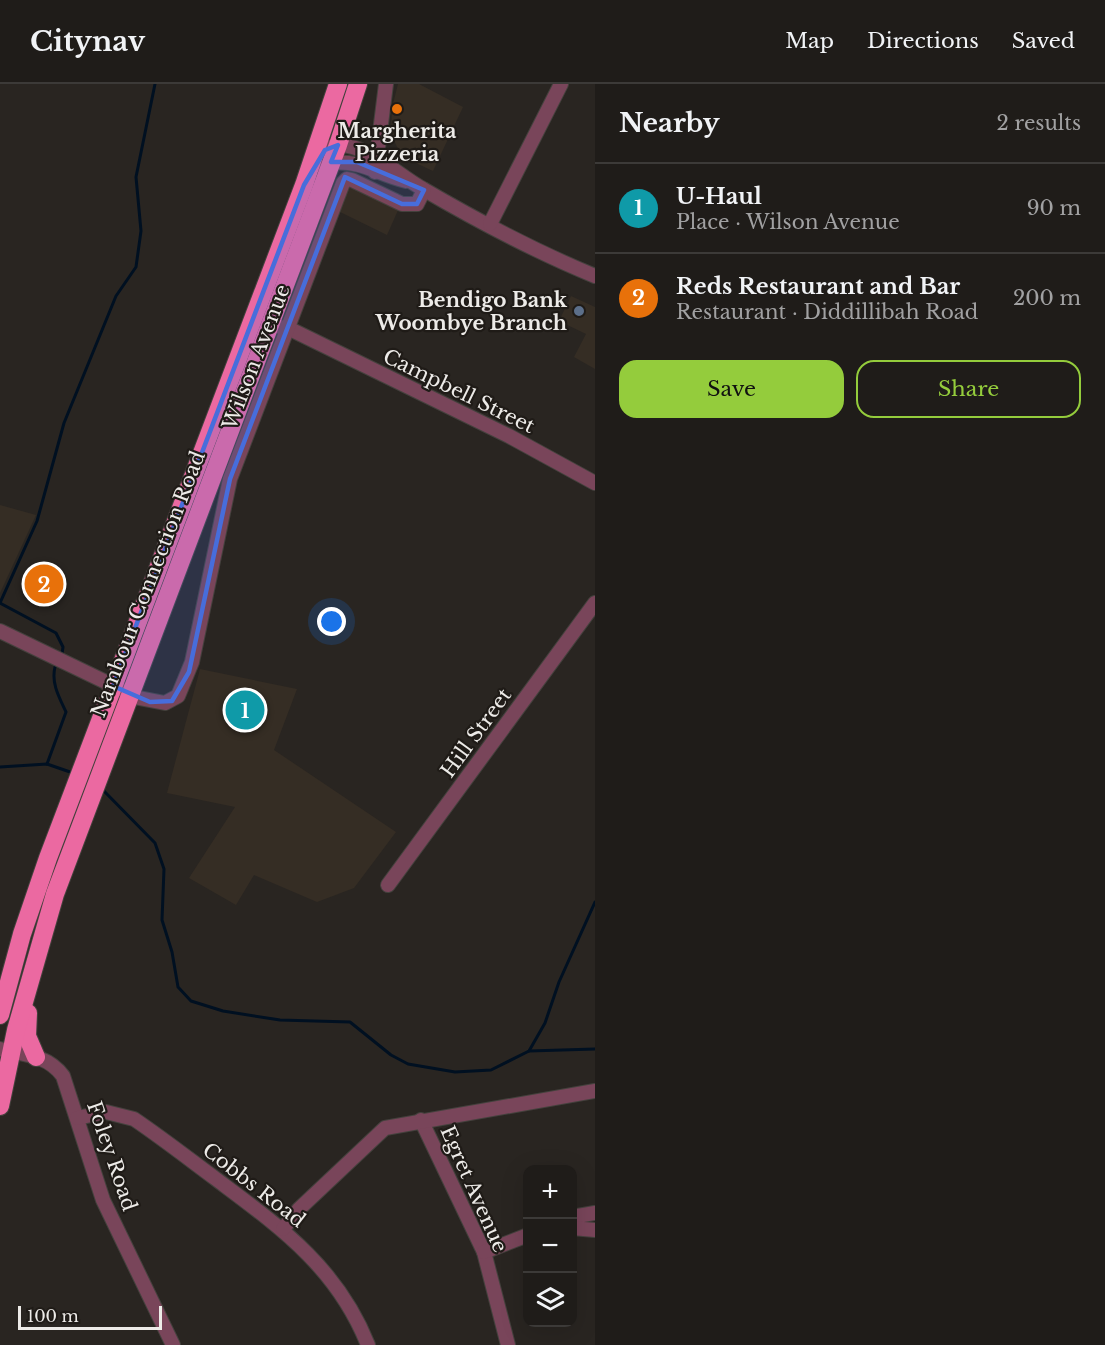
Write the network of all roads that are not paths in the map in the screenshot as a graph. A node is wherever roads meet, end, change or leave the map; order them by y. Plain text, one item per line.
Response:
1 (338, 84) edge
2 (358, 84) edge
3 (386, 84) edge
4 (561, 84) edge
5 (338, 145) junction
6 (331, 163) junction
7 (376, 165) junction
8 (304, 185) junction
9 (424, 190) junction
10 (490, 224) junction
11 (595, 276) edge
12 (279, 326) junction
13 (595, 483) edge
14 (595, 603) edge
15 (0, 632) edge
16 (113, 686) junction
17 (130, 695) junction
18 (388, 885) dead end
19 (35, 958) junction
20 (0, 1015) edge
21 (5, 1050) edge
22 (39, 1058) junction
23 (5, 1080) junction
24 (595, 1091) edge
25 (0, 1106) edge
26 (77, 1118) junction
27 (421, 1120) junction
28 (595, 1213) edge
29 (577, 1215) edge
30 (577, 1228) edge
31 (283, 1229) junction
32 (595, 1230) edge
33 (523, 1237) edge
34 (484, 1252) junction
35 (173, 1345) edge
36 (368, 1345) edge
37 (508, 1345) edge

1 - 8 highway, Nambour Connection Road
2 - 5 highway, Nambour Connection Road
3 - 7 street
4 - 10 street
5 - 6 highway, Nambour Connection Road
5 - 7 street
5 - 8 street
6 - 7 street
6 - 12 highway, Nambour Connection Road
7 - 9 street
8 - 16 highway, Nambour Connection Road
9 - 10 street
9 - 12 street, Wilson Avenue
10 - 11 street
12 - 13 street, Campbell Street
12 - 17 highway, Nambour Connection Road
12 - 17 street, Wilson Avenue
14 - 18 street, Hill Street
15 - 16 street, Wilson Avenue
16 - 17 street, Wilson Avenue
16 - 20 highway, Nambour Connection Road
17 - 19 highway, Nambour Connection Road
19 - 21 highway, Nambour Connection Road
19 - 22 highway
21 - 22 street, Foley Road
21 - 23 highway, Nambour Connection Road
22 - 23 highway
22 - 26 street, Foley Road
23 - 25 highway, Nambour Connection Road
24 - 27 street
26 - 31 street, Cobbs Road
26 - 35 street, Foley Road
27 - 31 street
27 - 34 street, Egret Avenue
28 - 29 street
30 - 32 street
31 - 36 street, Cobbs Road
33 - 34 street
34 - 37 street, Egret Avenue

